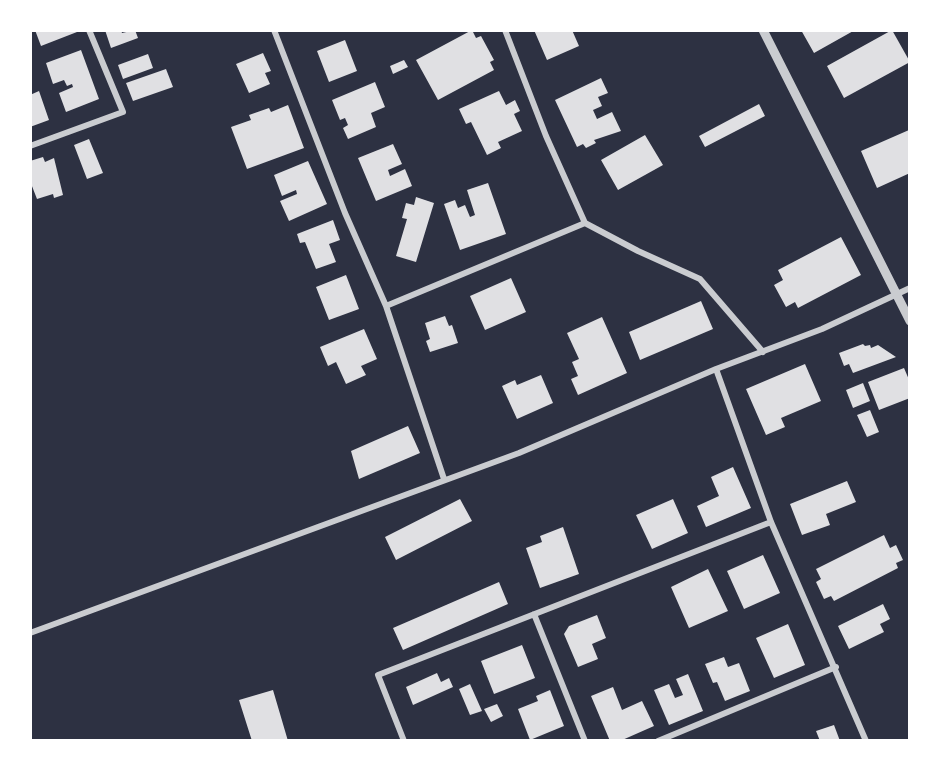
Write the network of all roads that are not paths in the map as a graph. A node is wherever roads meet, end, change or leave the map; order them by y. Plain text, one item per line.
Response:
1 (89, 30) edge
2 (274, 30) edge
3 (505, 30) edge
4 (763, 30) edge
5 (30, 146) edge
6 (585, 223) junction
7 (910, 288) edge
8 (897, 293) junction
9 (386, 306) junction
10 (910, 321) edge
11 (763, 352) junction
12 (716, 369) junction
13 (444, 479) junction
14 (771, 522) junction
15 (534, 614) junction
16 (30, 633) edge
17 (836, 667) junction
18 (404, 741) edge
19 (585, 741) edge
20 (658, 741) edge
21 (866, 741) edge

1 - 5 street
2 - 9 street
3 - 6 street
4 - 8 street
6 - 9 street
6 - 11 street
7 - 8 street
8 - 10 street
8 - 11 street
9 - 13 street
11 - 12 street
12 - 13 street
12 - 14 street
13 - 16 street
14 - 15 street
14 - 17 street
15 - 18 street
15 - 19 street
17 - 20 street
17 - 21 street

